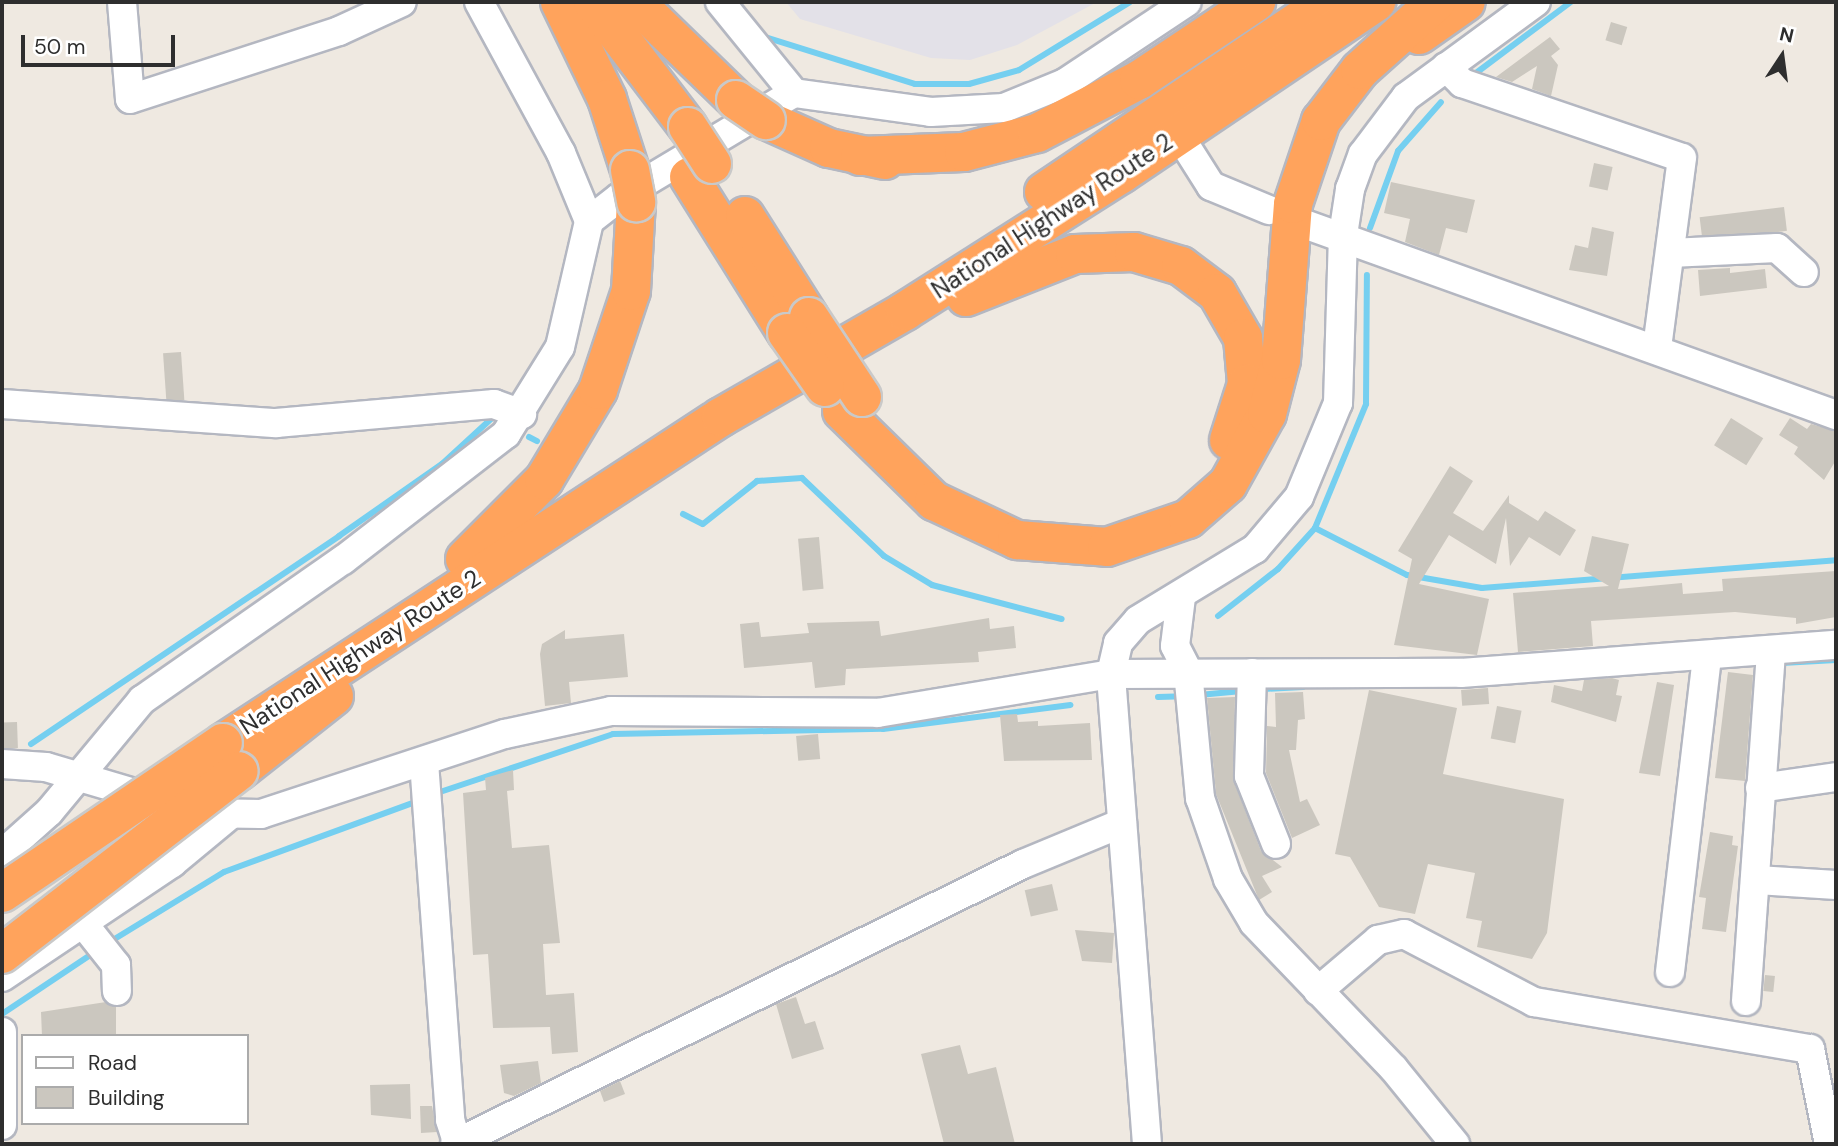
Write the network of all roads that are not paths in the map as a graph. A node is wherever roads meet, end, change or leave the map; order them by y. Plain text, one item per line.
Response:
1 (122, 2) edge
2 (401, 2) edge
3 (479, 2) edge
4 (561, 2) edge
5 (593, 2) edge
6 (635, 2) edge
7 (719, 2) edge
8 (1187, 2) edge
9 (1256, 2) edge
10 (1326, 2) edge
11 (1376, 2) edge
12 (1436, 2) edge
13 (1466, 2) edge
14 (1536, 2) edge
15 (1446, 67) junction
16 (794, 93) junction
17 (1178, 102) junction
18 (1321, 121) junction
19 (1187, 149) dead end
20 (860, 156) junction
21 (1269, 210) dead end
22 (589, 221) junction
23 (1307, 225) dead end
24 (1343, 235) junction
25 (1670, 253) junction
26 (1804, 272) dead end
27 (855, 340) junction
28 (1657, 349) junction
29 (2, 404) edge
30 (852, 404) junction
31 (522, 414) junction
32 (1836, 415) edge
33 (721, 417) junction
34 (600, 494) junction
35 (1181, 597) junction
36 (1836, 645) edge
37 (1771, 660) junction
38 (1706, 664) junction
39 (1188, 671) junction
40 (1252, 673) junction
41 (1111, 674) junction
42 (314, 682) junction
43 (231, 757) junction
44 (424, 762) junction
45 (2, 764) edge
46 (78, 776) junction
47 (1836, 777) edge
48 (1760, 788) junction
49 (230, 816) junction
50 (1122, 823) junction
51 (1276, 844) dead end
52 (2, 855) edge
53 (1757, 880) junction
54 (1836, 884) edge
55 (2, 893) edge
56 (95, 939) junction
57 (2, 954) edge
58 (1670, 972) dead end
59 (2, 977) edge
60 (117, 990) dead end
61 (1318, 992) junction
62 (1746, 1001) dead end
63 (2, 1032) edge
64 (2, 1125) edge
65 (457, 1144) edge
66 (1147, 1144) edge
67 (1455, 1144) edge
68 (1829, 1144) edge

1 - 2 street
3 - 22 street
4 - 42 highway
5 - 30 highway, bridge
6 - 20 highway
7 - 16 street
8 - 16 street
9 - 20 highway
10 - 17 highway, National Highway Route 2
11 - 27 highway, National Highway Route 2
12 - 18 highway
13 - 18 highway
14 - 15 street
15 - 24 street
15 - 25 street
16 - 22 street
17 - 20 highway
17 - 33 highway, National Highway Route 2
18 - 30 highway
19 - 21 street
22 - 31 street
23 - 24 street
24 - 28 street
24 - 35 street
25 - 26 street
25 - 28 street
27 - 30 highway
27 - 33 highway, National Highway Route 2
28 - 32 street
29 - 31 street
31 - 46 street
33 - 34 highway, National Highway Route 2
34 - 42 highway, National Highway Route 2
34 - 43 highway
35 - 39 street
35 - 41 street
36 - 37 street
37 - 38 street
37 - 48 street
38 - 40 street
38 - 58 street
39 - 40 street
39 - 41 street
39 - 61 street
40 - 51 street
41 - 44 street
41 - 50 street
42 - 43 highway, National Highway Route 2
43 - 55 highway, National Highway Route 2, bridge
43 - 57 highway, bridge
44 - 49 street
44 - 65 street
45 - 46 street
46 - 49 street
46 - 52 street
47 - 48 street
48 - 53 street
49 - 56 street
50 - 65 street
50 - 66 street
53 - 54 street
53 - 62 street
56 - 59 street
56 - 60 street
61 - 67 street
61 - 68 street
63 - 64 street

